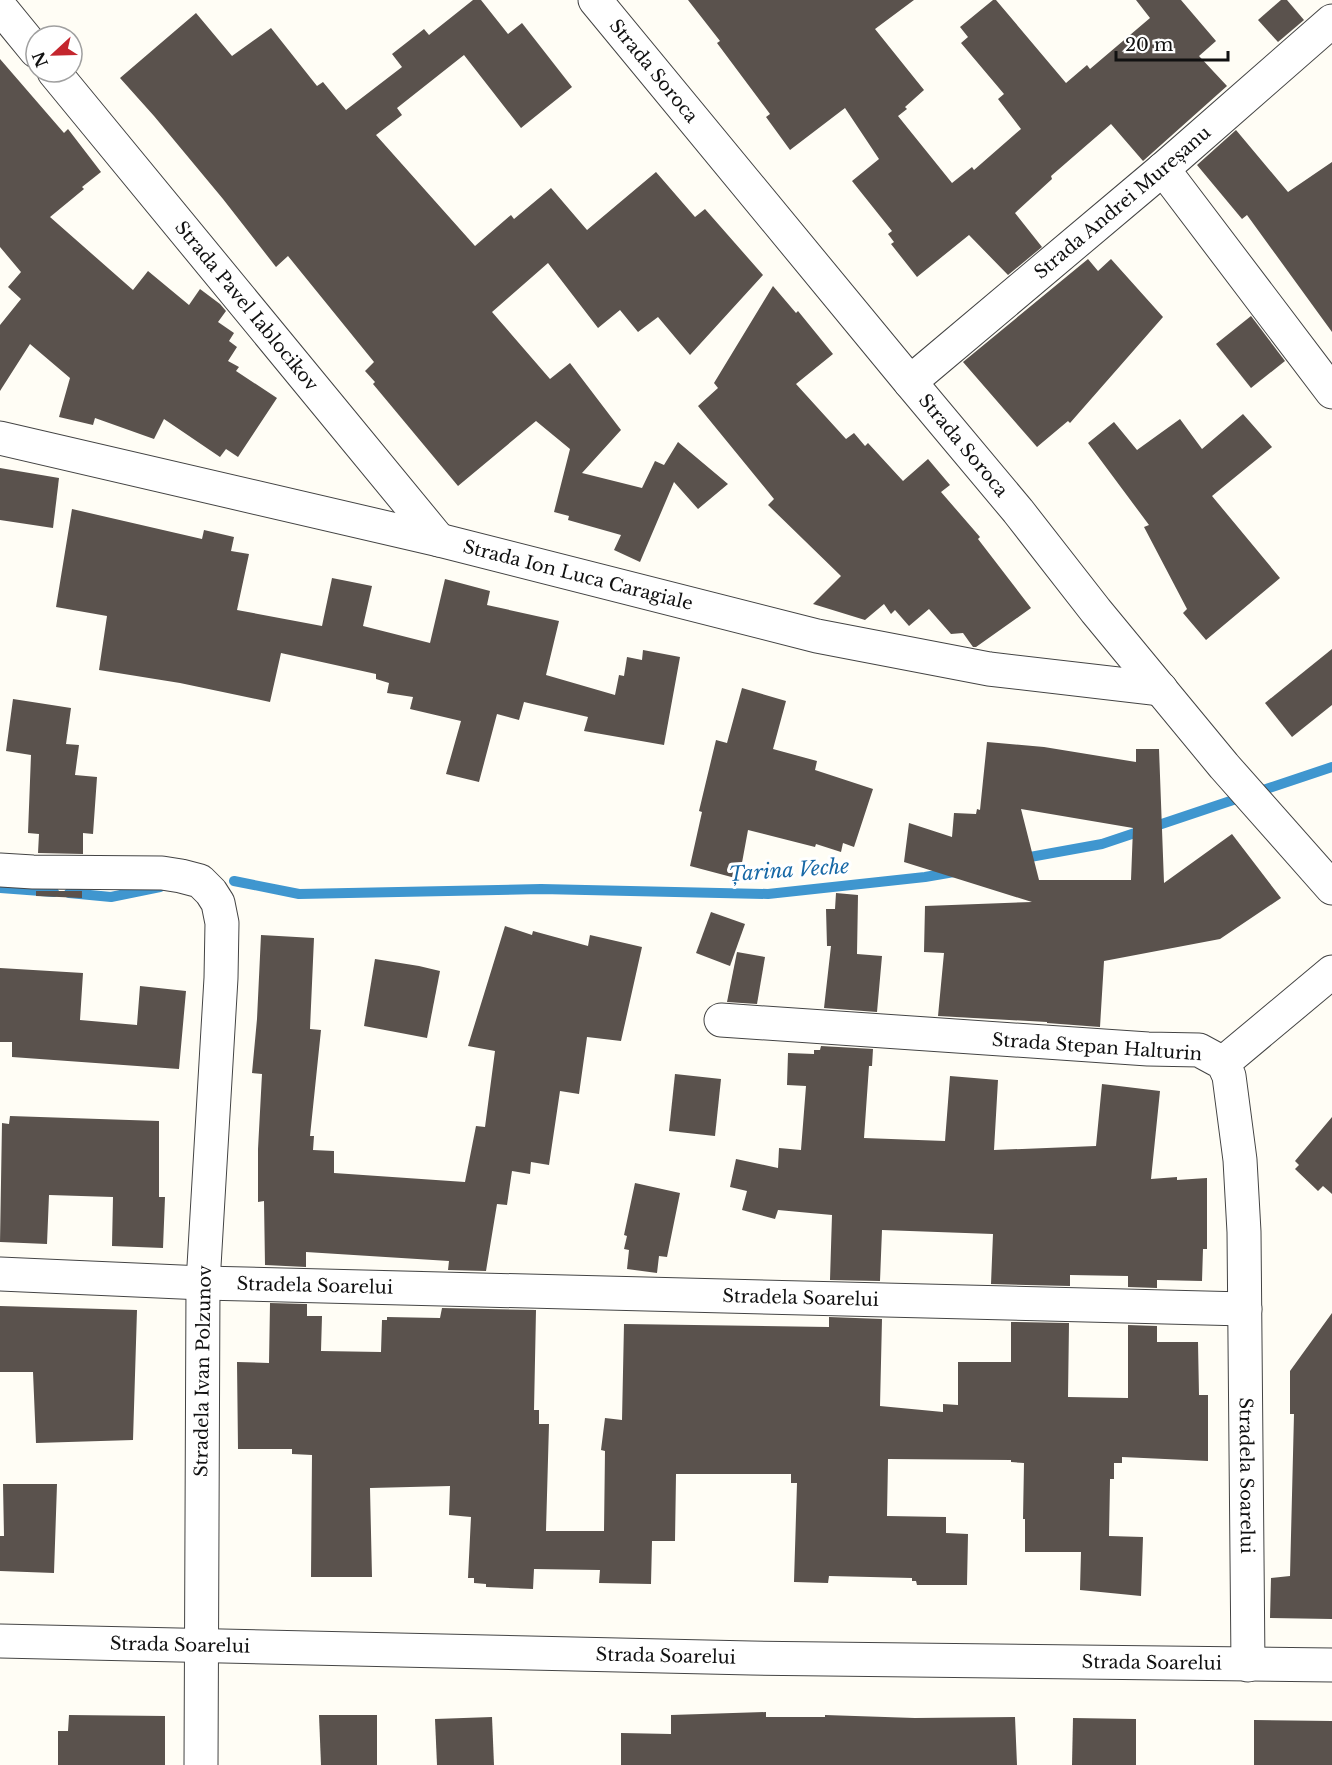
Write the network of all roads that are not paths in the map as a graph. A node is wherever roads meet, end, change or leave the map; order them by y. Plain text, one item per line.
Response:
1 (595, 0) edge
2 (0, 7) edge
3 (1332, 21) edge
4 (24, 36) edge
5 (64, 84) edge
6 (1163, 169) junction
7 (910, 382) junction
8 (1332, 392) edge
9 (0, 438) edge
10 (439, 540) junction
11 (1161, 690) junction
12 (0, 870) edge
13 (1332, 888) edge
14 (1332, 972) edge
15 (721, 1020) dead end
16 (1223, 1063) junction
17 (0, 1274) edge
18 (202, 1283) junction
19 (1245, 1309) junction
20 (0, 1641) edge
21 (202, 1646) junction
22 (1248, 1665) junction
23 (1332, 1665) edge
24 (201, 1765) edge

1 - 7 street, Strada Soroca
2 - 4 street
3 - 6 street, Strada Andrei Mureșanu
5 - 10 street, Strada Pavel Iablocikov
6 - 7 street, Strada Andrei Mureșanu
6 - 8 street
7 - 11 street, Strada Soroca
9 - 10 street, Strada Ion Luca Caragiale
10 - 11 street, Strada Ion Luca Caragiale
11 - 13 street, Strada Soroca
12 - 18 street, Stradela Ivan Polzunov
14 - 16 street
15 - 16 street, Strada Stepan Halturin
16 - 19 street, Strada Stepan Halturin
17 - 18 street, Stradela Soarelui
18 - 19 street, Stradela Soarelui
18 - 21 street, Stradela Ivan Polzunov
19 - 22 street, Stradela Soarelui
20 - 21 street, Strada Soarelui
21 - 22 street, Strada Soarelui
21 - 24 street, Stradela Ivan Polzunov
22 - 23 street, Strada Soarelui

